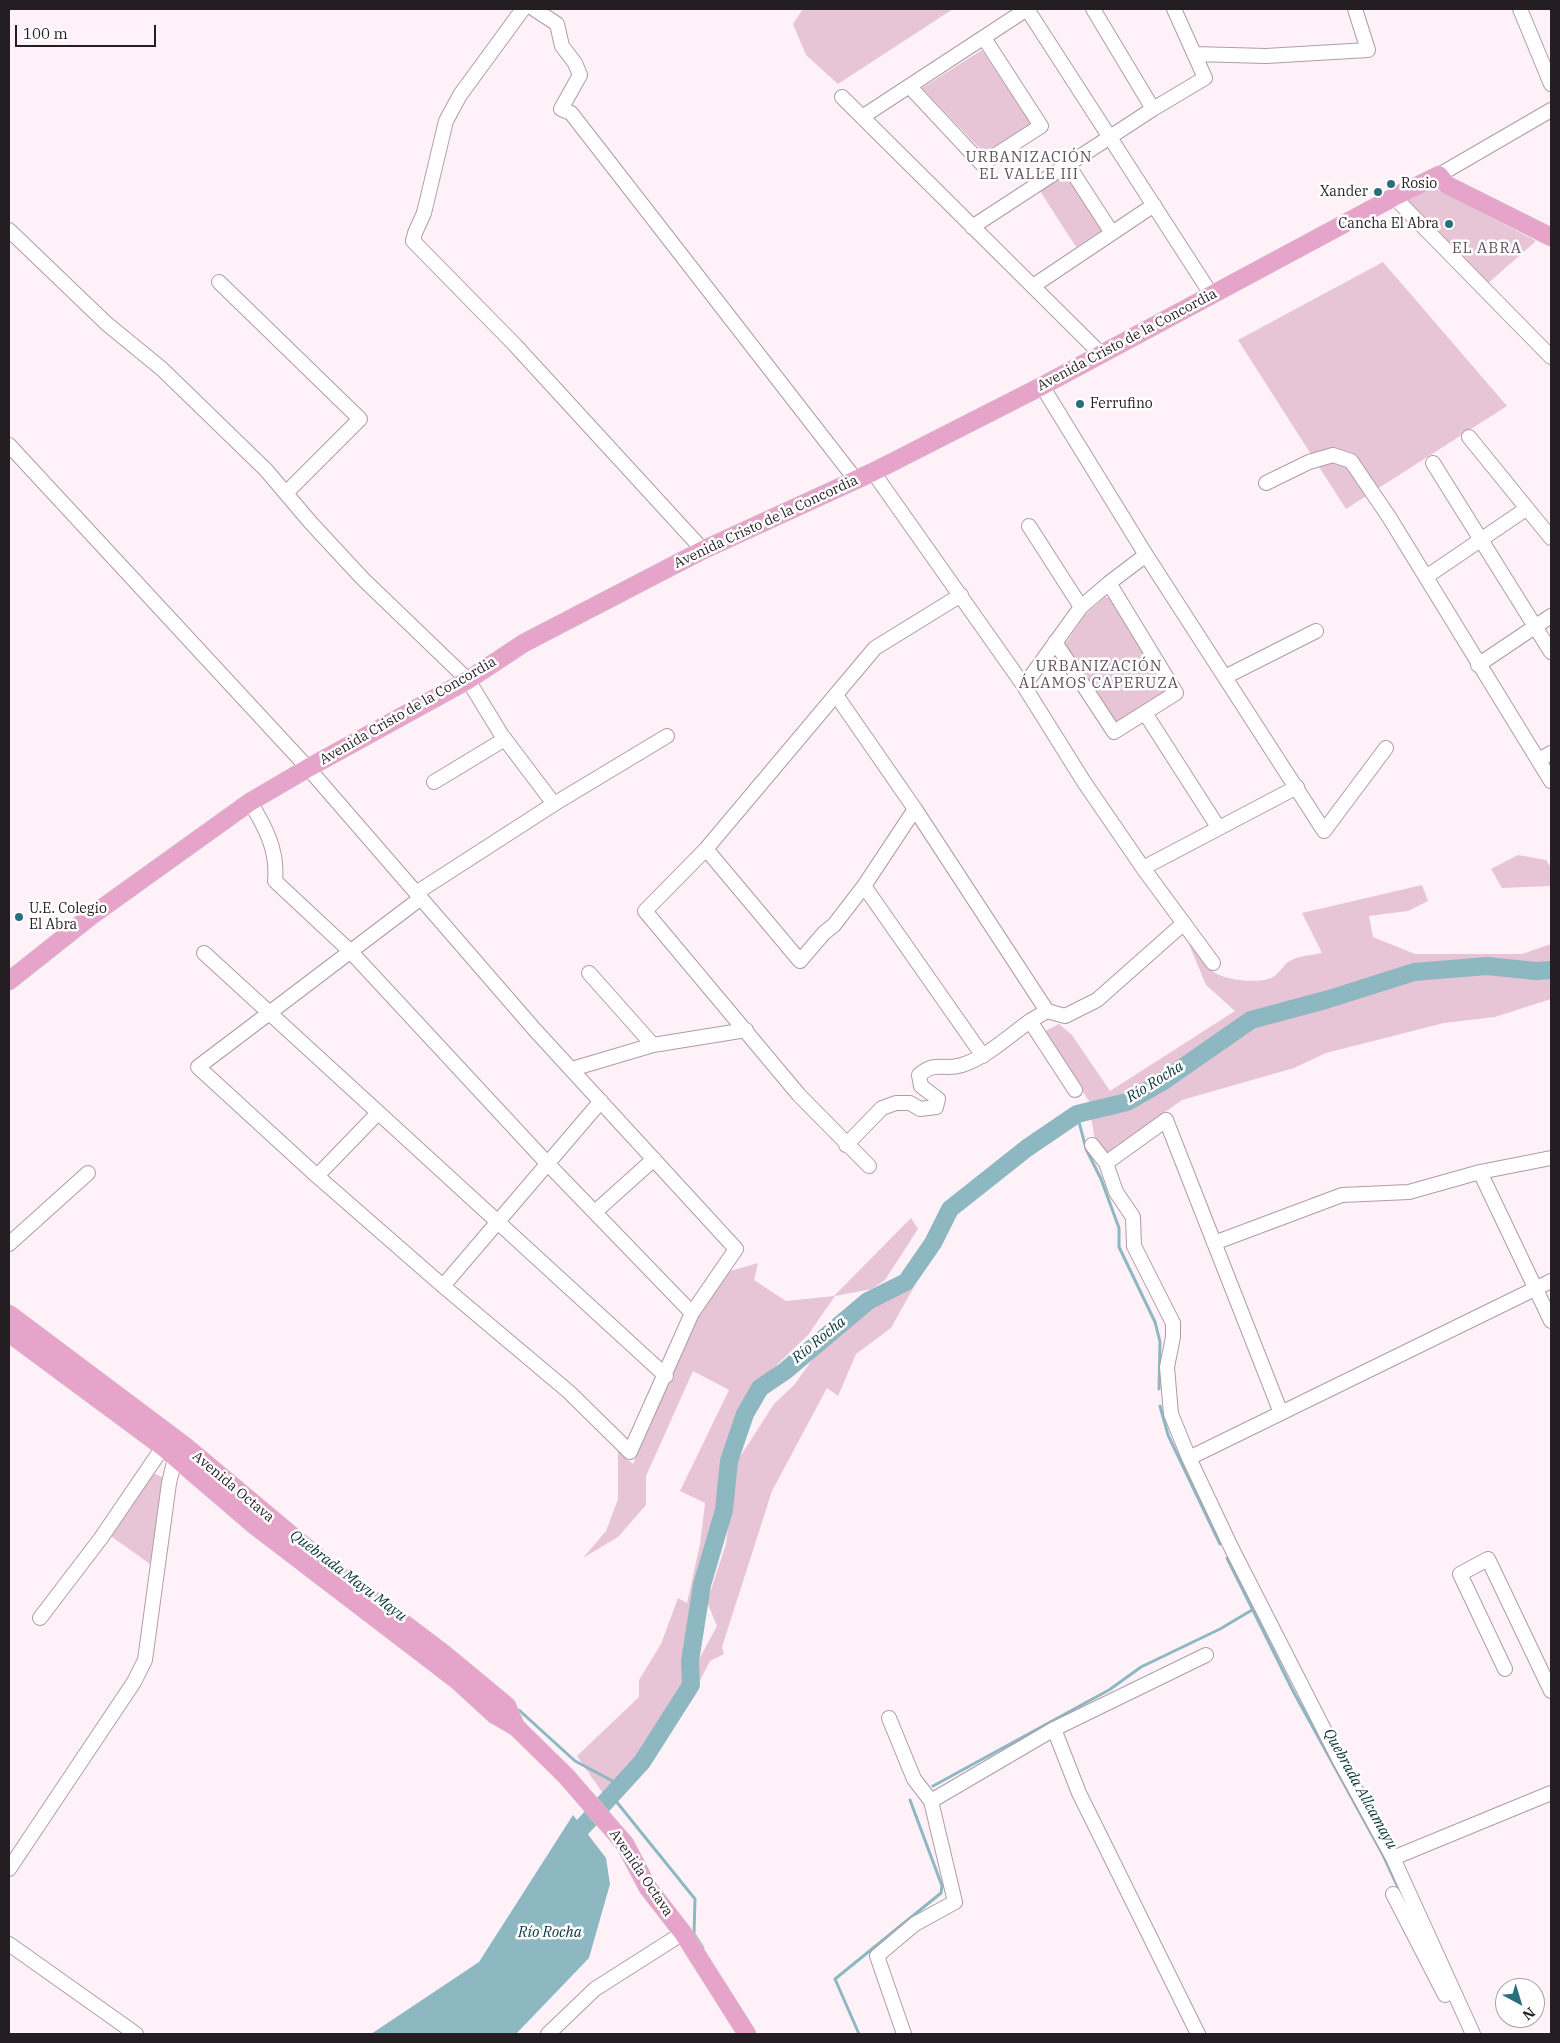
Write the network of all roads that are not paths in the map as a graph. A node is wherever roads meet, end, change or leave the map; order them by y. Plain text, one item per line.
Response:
1 (523, 9) edge
2 (534, 9) edge
3 (1027, 9) edge
4 (1093, 9) edge
5 (1174, 9) edge
6 (1355, 9) edge
7 (1520, 9) edge
8 (984, 38) junction
9 (1194, 54) junction
10 (1551, 84) edge
11 (910, 87) junction
12 (842, 97) dead end
13 (1153, 109) junction
14 (1551, 110) edge
15 (862, 117) junction
16 (1109, 138) junction
17 (1068, 165) junction
18 (1438, 175) junction
19 (1394, 197) junction
20 (1154, 205) junction
21 (972, 227) junction
22 (9, 230) edge
23 (1112, 233) junction
24 (1551, 237) edge
25 (219, 282) dead end
26 (1033, 286) junction
27 (1211, 294) junction
28 (1102, 354) junction
29 (1551, 357) edge
30 (1042, 386) junction
31 (1469, 437) dead end
32 (9, 445) edge
33 (1433, 464) dead end
34 (873, 472) junction
35 (856, 480) junction
36 (1266, 483) dead end
37 (286, 493) junction
38 (1526, 508) junction
39 (1029, 526) dead end
40 (1551, 538) edge
41 (1480, 540) junction
42 (704, 550) junction
43 (1146, 555) junction
44 (1426, 577) junction
45 (1109, 583) junction
46 (961, 595) junction
47 (1081, 608) junction
48 (1551, 616) edge
49 (1536, 627) junction
50 (1316, 631) dead end
51 (1056, 642) junction
52 (1551, 652) edge
53 (1478, 665) junction
54 (1225, 677) junction
55 (468, 680) junction
56 (1024, 686) junction
57 (836, 695) junction
58 (1145, 712) junction
59 (668, 736) dead end
60 (506, 740) junction
61 (1386, 748) dead end
62 (1551, 753) edge
63 (1539, 760) junction
64 (308, 768) junction
65 (1551, 781) edge
66 (434, 782) dead end
67 (1297, 788) junction
68 (250, 802) junction
69 (554, 804) junction
70 (915, 809) junction
71 (1218, 827) junction
72 (706, 849) junction
73 (1143, 868) junction
74 (864, 886) junction
75 (418, 896) junction
76 (1184, 923) junction
77 (351, 952) junction
78 (204, 953) dead end
79 (1213, 963) dead end
80 (589, 972) dead end
81 (9, 981) edge
82 (1047, 1011) junction
83 (271, 1014) junction
84 (1030, 1021) junction
85 (746, 1030) junction
86 (653, 1045) junction
87 (983, 1056) junction
88 (572, 1069) junction
89 (1075, 1090) dead end
90 (601, 1101) junction
91 (378, 1113) junction
92 (846, 1145) junction
93 (1092, 1145) dead end
94 (1551, 1158) edge
95 (654, 1159) junction
96 (546, 1162) junction
97 (1106, 1163) junction
98 (869, 1166) dead end
99 (1480, 1172) junction
100 (88, 1173) dead end
101 (317, 1176) junction
102 (595, 1212) junction
103 (498, 1224) junction
104 (1214, 1243) junction
105 (9, 1244) edge
106 (1551, 1281) edge
107 (443, 1286) junction
108 (1536, 1289) junction
109 (692, 1313) junction
110 (9, 1314) edge
111 (1551, 1321) edge
112 (9, 1333) edge
113 (666, 1376) junction
114 (1281, 1413) junction
115 (174, 1451) junction
116 (1189, 1458) junction
117 (40, 1618) dead end
118 (1206, 1655) dead end
119 (1505, 1669) dead end
120 (1551, 1691) edge
121 (889, 1718) dead end
122 (1054, 1729) junction
123 (1551, 1793) edge
124 (931, 1801) junction
125 (1393, 1858) junction
126 (9, 1869) edge
127 (1393, 1894) dead end
128 (683, 1933) junction
129 (9, 1944) edge
130 (136, 2034) edge
131 (548, 2034) edge
132 (747, 2034) edge
133 (904, 2034) edge
134 (1198, 2034) edge
135 (1463, 2034) edge

1 - 42 street
2 - 35 street
3 - 8 street
3 - 16 street
4 - 13 street
5 - 9 street
6 - 9 street
7 - 10 street
8 - 11 street
8 - 11 street
9 - 13 street
11 - 15 street
12 - 15 street
13 - 16 street
14 - 18 street, Avenida Cristo de la Concordia
15 - 21 street
16 - 17 street
16 - 20 street
17 - 21 street
17 - 23 street
18 - 19 main road, Avenida Cristo de la Concordia
18 - 24 main road
19 - 27 main road, Avenida Cristo de la Concordia
19 - 29 street
20 - 23 street
20 - 27 street
21 - 26 street
22 - 37 street
23 - 26 street
25 - 37 street
26 - 28 street
27 - 28 main road, Avenida Cristo de la Concordia
28 - 30 main road, Avenida Cristo de la Concordia
30 - 34 main road, Avenida Cristo de la Concordia
30 - 43 street
31 - 38 street
32 - 64 street
33 - 41 street
34 - 35 main road, Avenida Cristo de la Concordia
34 - 46 street
35 - 42 main road, Avenida Cristo de la Concordia
36 - 44 street
37 - 55 street
38 - 40 street
38 - 41 street
39 - 47 street
41 - 44 street
41 - 49 street
42 - 55 main road, Avenida Cristo de la Concordia
43 - 45 street
43 - 54 street
44 - 53 street
45 - 47 street
45 - 58 street
46 - 56 street
46 - 57 street
47 - 51 street
48 - 49 street
49 - 52 street
49 - 53 street
50 - 54 street
51 - 56 street
51 - 58 street
53 - 63 street
54 - 67 street
55 - 60 street
55 - 64 main road, Avenida Cristo de la Concordia
56 - 73 street
57 - 70 street
57 - 72 street
58 - 71 street
59 - 69 street
60 - 66 street
60 - 69 street
61 - 67 street
62 - 63 street
63 - 65 street
64 - 68 main road, Avenida Cristo de la Concordia
64 - 75 street
67 - 71 street
68 - 77 street
68 - 81 main road, Avenida Cristo de la Concordia
69 - 75 street
70 - 74 street
70 - 82 street
71 - 73 street
72 - 74 street
72 - 85 street
73 - 76 street
74 - 87 street
75 - 77 street
75 - 88 street
76 - 79 street
76 - 82 street
77 - 83 street
77 - 96 street
78 - 83 street
80 - 86 street
82 - 84 street
83 - 91 street
83 - 101 street
84 - 87 street
84 - 89 street
85 - 86 street
85 - 92 street
86 - 88 street
87 - 92 street
88 - 90 street
90 - 95 street
90 - 96 street
91 - 101 street
91 - 103 street
92 - 98 street
93 - 97 street
94 - 99 street
95 - 102 street
95 - 109 street
96 - 102 street
96 - 103 street
97 - 104 street
97 - 116 street
99 - 104 street
99 - 108 street
100 - 105 street
101 - 107 street
102 - 109 street
103 - 107 street
103 - 113 street
104 - 114 street
106 - 108 street
107 - 113 street
108 - 111 street
108 - 114 street
109 - 113 street
110 - 115 main road, Avenida Octava
112 - 115 main road, Avenida Octava
114 - 116 street
115 - 117 street
115 - 126 street
115 - 128 main road, Avenida Octava
116 - 125 street
118 - 122 street
119 - 120 street
121 - 124 street
122 - 124 street
122 - 134 street
123 - 125 street
124 - 133 street
125 - 135 street
127 - 135 street
128 - 131 street
128 - 132 main road, Avenida Octava
129 - 130 street

